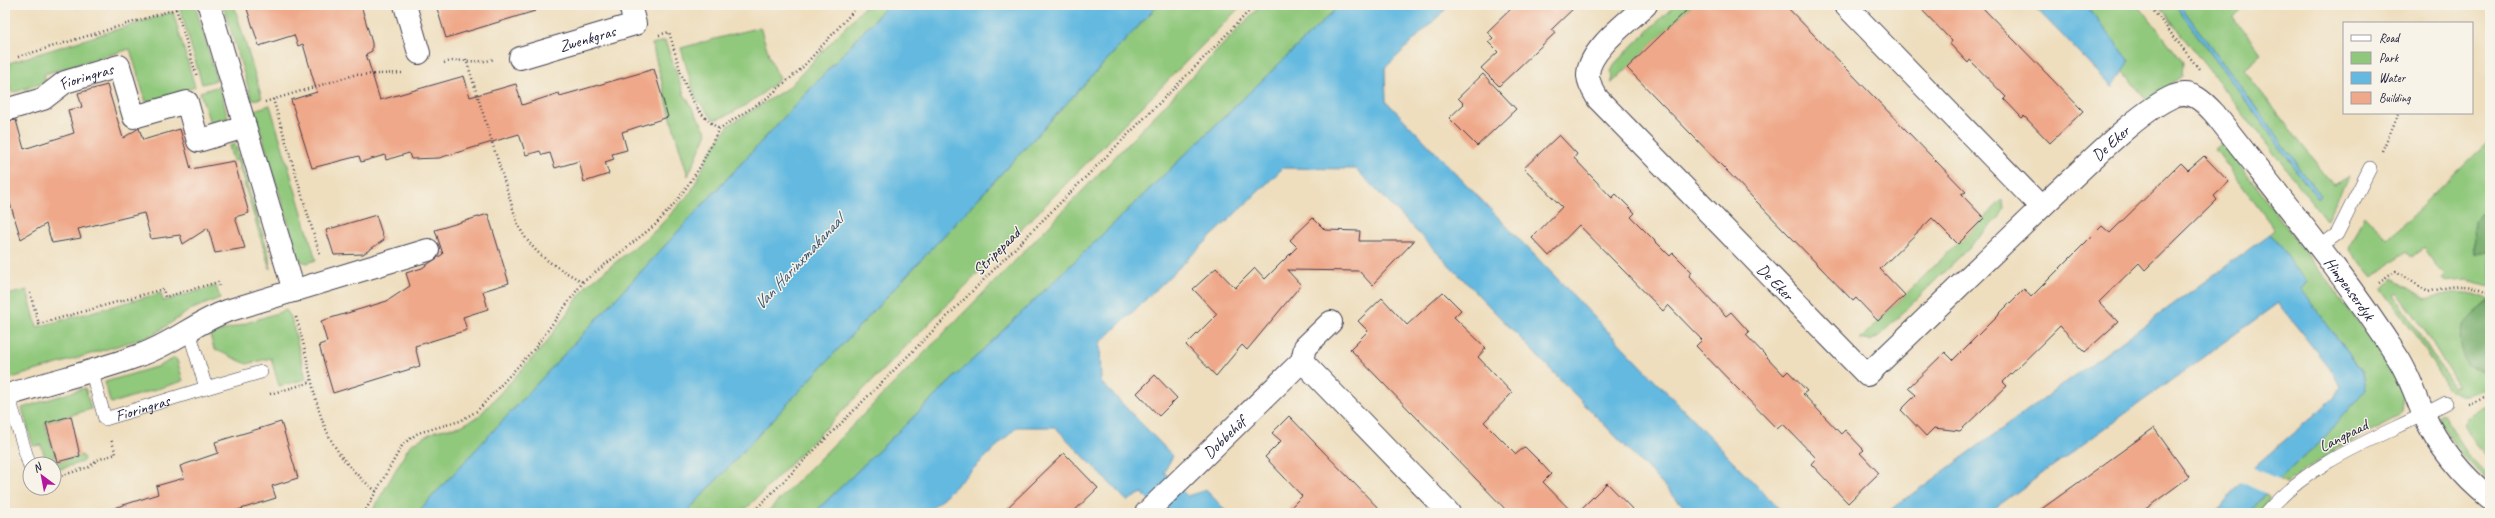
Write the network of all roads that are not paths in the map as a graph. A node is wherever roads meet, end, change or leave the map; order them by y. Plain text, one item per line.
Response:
1 (209, 5) edge
2 (405, 5) edge
3 (1646, 5) edge
4 (1845, 5) edge
5 (632, 14) edge
6 (419, 53) dead end
7 (520, 58) road end
8 (2189, 94) joint
9 (5, 110) edge
10 (242, 118) junction
11 (2370, 168) road end
12 (2041, 207) junction
13 (2318, 248) junction
14 (428, 250) dead end
15 (291, 292) junction
16 (1331, 322) dead end
17 (189, 331) junction
18 (1302, 361) junction
19 (91, 370) junction
20 (261, 372) road end
21 (206, 388) junction
22 (7, 395) edge
23 (2446, 402) dead end
24 (2424, 414) junction
25 (26, 456) edge
26 (2490, 498) edge
27 (1150, 510) edge
28 (1449, 513) edge
29 (2266, 513) edge

1 - 10 street
2 - 6 street
3 - 12 street, De Eker
4 - 12 street
5 - 7 street, Zwenkgras
8 - 12 street, De Eker
8 - 13 street, Himpenserdyk
9 - 10 street, Fioringras
10 - 15 street
11 - 13 lane
13 - 24 street, Himpenserdyk
14 - 15 street
15 - 17 street
16 - 18 street, Dobbehôf
17 - 19 street
17 - 21 lane
18 - 27 street, Dobbehôf
18 - 28 street
19 - 21 lane, Fioringras
19 - 22 street
20 - 21 lane, Fioringras
22 - 25 lane
23 - 24 lane, Langpaad
24 - 26 street, Himpenserdyk
24 - 29 lane, Langpaad

